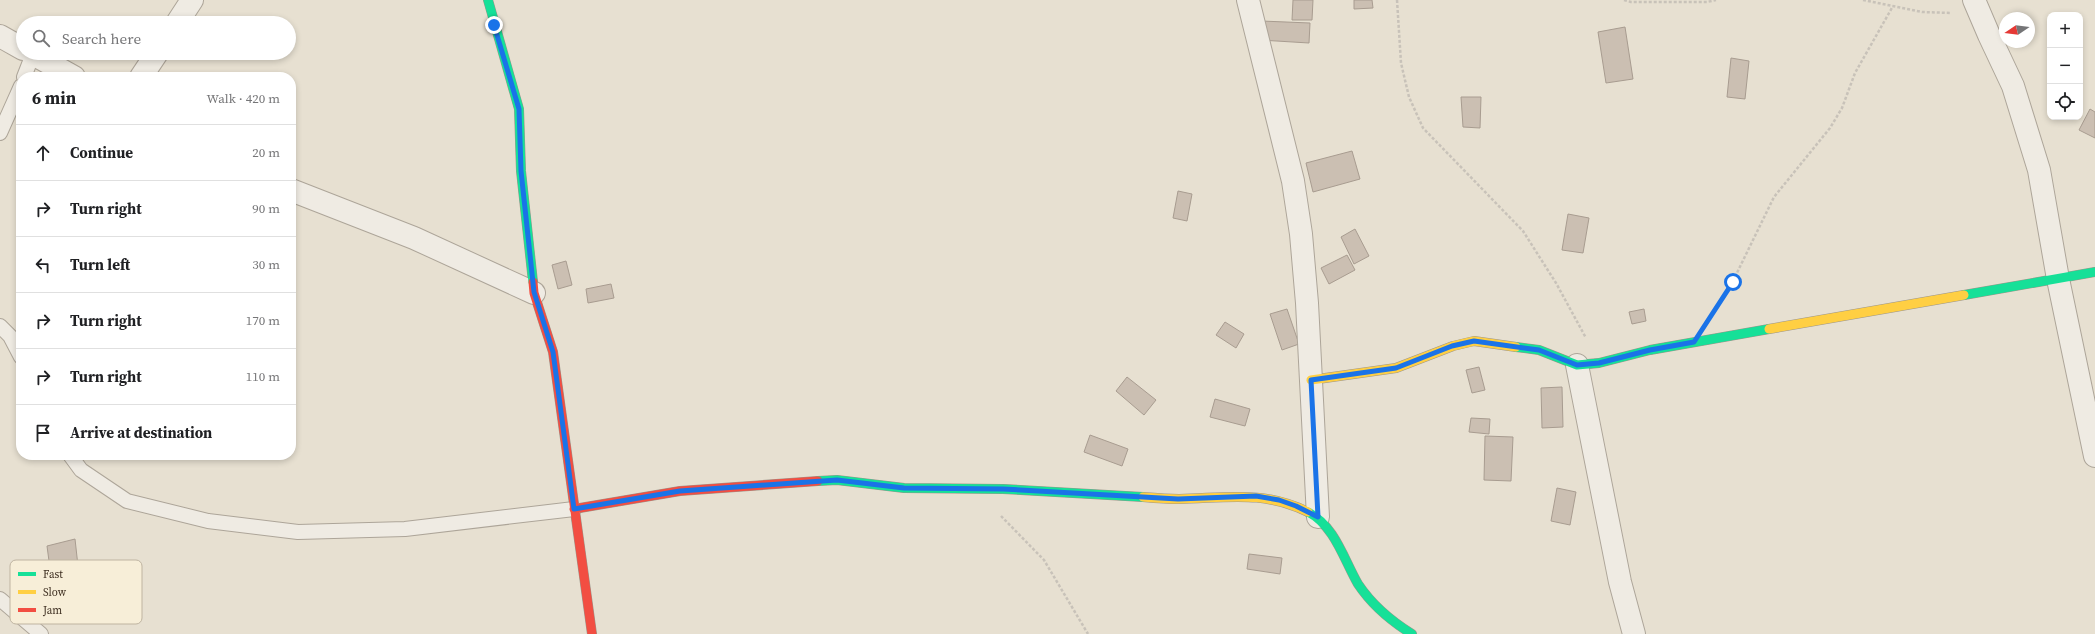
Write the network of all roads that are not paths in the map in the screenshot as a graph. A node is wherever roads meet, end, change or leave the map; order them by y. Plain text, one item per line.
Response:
1 (192, 0) edge
2 (488, 0) edge
3 (1248, 0) edge
4 (1977, 7) edge
5 (182, 16) edge
6 (0, 36) edge
7 (16, 45) edge
8 (27, 60) edge
9 (43, 60) edge
10 (153, 60) edge
11 (25, 72) edge
12 (65, 72) edge
13 (145, 72) edge
14 (16, 97) edge
15 (0, 133) edge
16 (296, 192) edge
17 (2095, 272) edge
18 (2058, 279) junction
19 (534, 292) junction
20 (0, 326) edge
21 (16, 347) edge
22 (1577, 365) junction
23 (1311, 380) junction
24 (2095, 456) edge
25 (74, 460) edge
26 (574, 509) junction
27 (1318, 517) junction
28 (0, 599) edge
29 (10, 608) edge
30 (29, 624) edge
31 (40, 634) edge
32 (592, 634) edge
33 (1412, 634) edge
34 (1634, 634) edge

1 - 5 street
2 - 19 street
3 - 23 street
4 - 18 street
6 - 7 street
8 - 11 lane
9 - 12 street
10 - 13 street
14 - 15 lane
16 - 19 street
17 - 18 street
18 - 22 street
18 - 24 street
19 - 26 street
20 - 21 lane
22 - 23 street
22 - 34 street
23 - 27 street
25 - 26 lane
26 - 27 street
26 - 32 street
27 - 33 street
28 - 29 lane
30 - 31 lane

